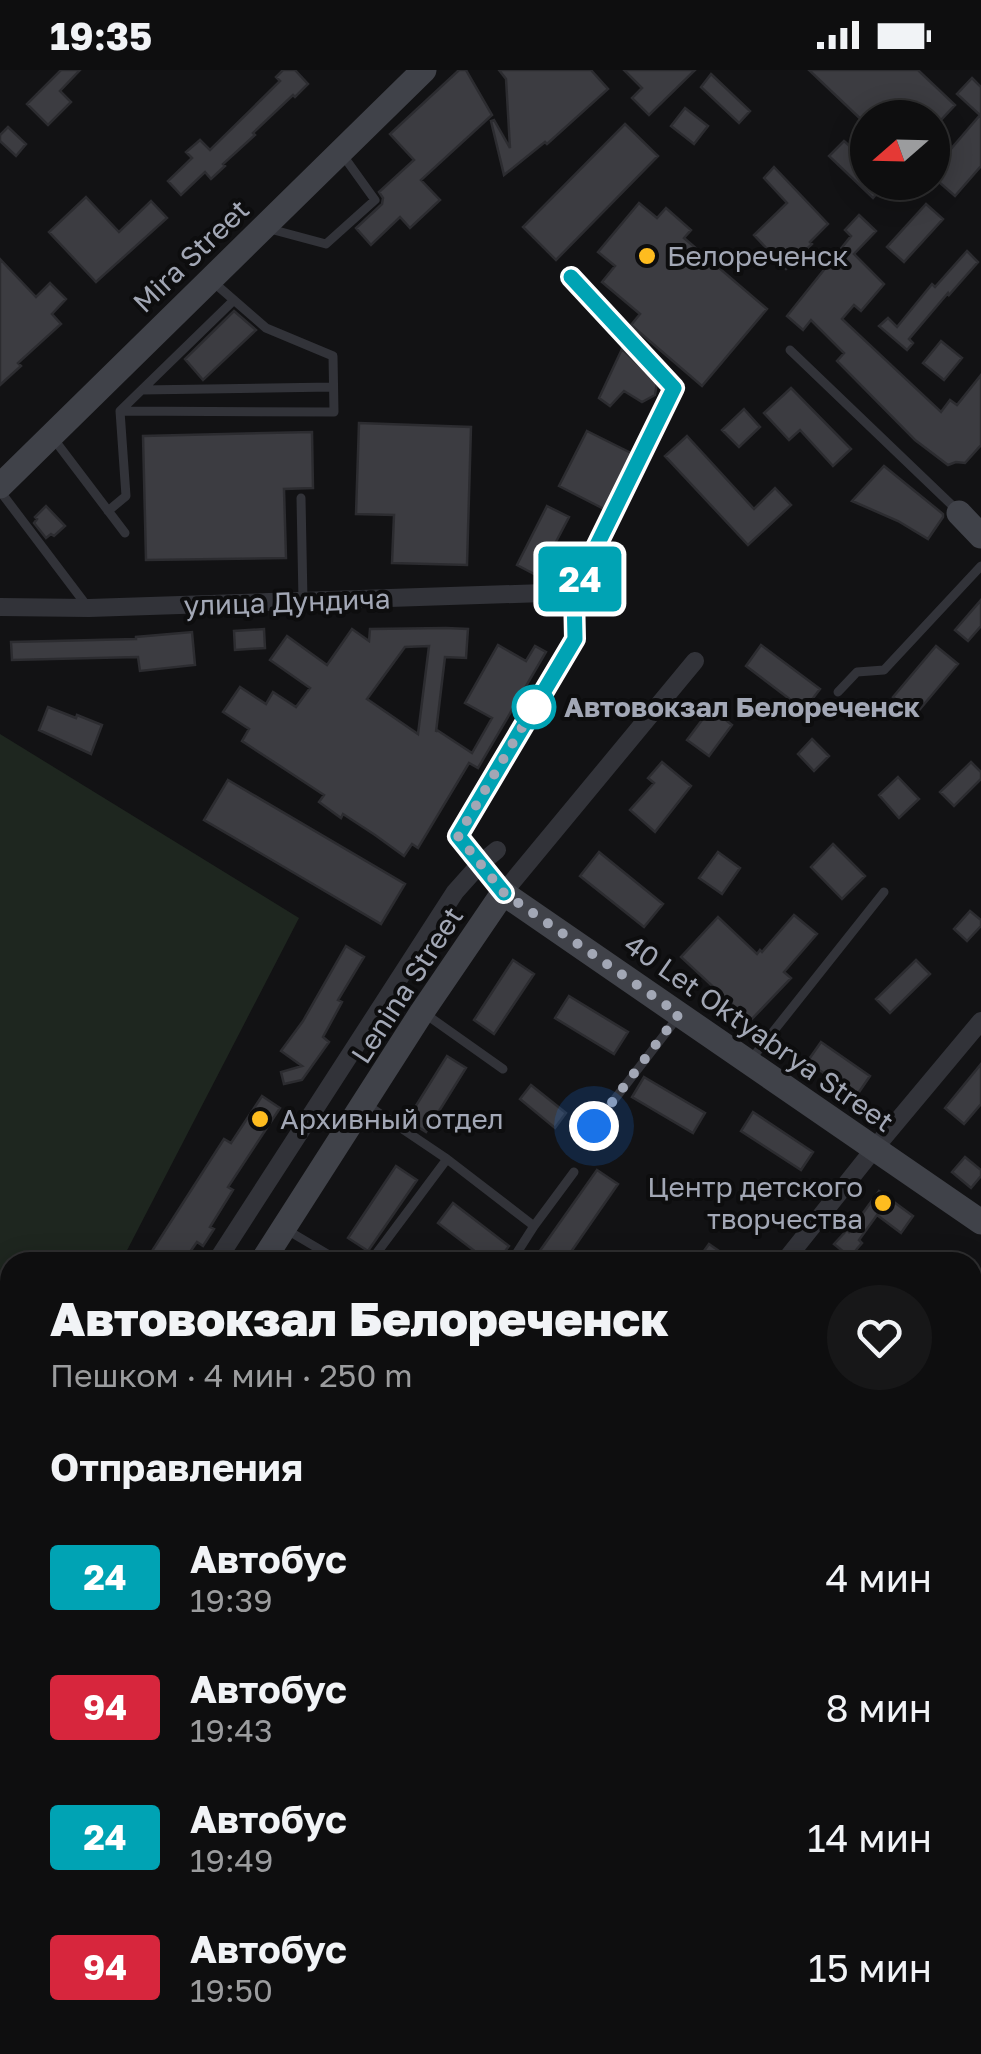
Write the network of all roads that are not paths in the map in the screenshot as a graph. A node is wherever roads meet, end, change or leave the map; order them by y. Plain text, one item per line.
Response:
1 (424, 70) edge
2 (341, 152) junction
3 (264, 228) junction
4 (571, 277) dead end
5 (210, 279) junction
6 (234, 300) junction
7 (790, 350) dead end
8 (334, 387) junction
9 (142, 390) junction
10 (120, 412) junction
11 (51, 436) junction
12 (0, 488) edge
13 (301, 498) dead end
14 (108, 511) junction
15 (959, 512) joint
16 (980, 532) edge
17 (125, 533) dead end
18 (981, 566) edge
19 (574, 592) junction
20 (303, 602) junction
21 (0, 607) edge
22 (88, 608) junction
23 (695, 660) dead end
24 (838, 692) dead end
25 (497, 850) dead end
26 (480, 864) junction
27 (884, 892) dead end
28 (504, 893) junction
29 (422, 1012) junction
30 (679, 1014) junction
31 (981, 1021) edge
32 (749, 1062) junction
33 (503, 1069) dead end
34 (365, 1104) junction
35 (594, 1126) dead end
36 (874, 1148) junction
37 (446, 1159) junction
38 (574, 1172) dead end
39 (981, 1222) edge
40 (534, 1226) junction
41 (285, 1228) junction
42 (222, 1252) edge
43 (269, 1252) edge
44 (325, 1252) edge
45 (377, 1252) edge
46 (517, 1252) edge
47 (792, 1252) edge

1 - 2 street, Mira Street
2 - 3 street, Mira Street
2 - 3 lane
3 - 5 street, Mira Street
4 - 19 lane
5 - 6 lane
5 - 11 street, Mira Street
6 - 8 lane
6 - 9 lane
7 - 15 lane
8 - 9 lane
8 - 10 lane
9 - 10 lane
10 - 14 lane
11 - 12 street, Mira Street
11 - 14 lane
12 - 22 lane
13 - 20 lane
14 - 17 lane
15 - 16 street
18 - 24 lane
19 - 20 street, улица Дундича
19 - 26 street
20 - 22 street, улица Дундича
21 - 22 street, улица Дундича
23 - 28 street, Lenina Street
25 - 26 street
26 - 28 street
26 - 42 street
27 - 32 lane
28 - 29 street, Lenina Street
28 - 30 street, 40 Let Oktyabrya Street
29 - 33 lane
29 - 34 street, Lenina Street
30 - 32 street, 40 Let Oktyabrya Street
30 - 35 lane
31 - 36 street
32 - 36 street, 40 Let Oktyabrya Street
34 - 37 lane
34 - 41 street, Lenina Street
36 - 39 street, 40 Let Oktyabrya Street
36 - 47 street
37 - 40 lane
37 - 45 lane
38 - 40 lane
40 - 46 lane
41 - 43 street, Lenina Street
41 - 44 lane

